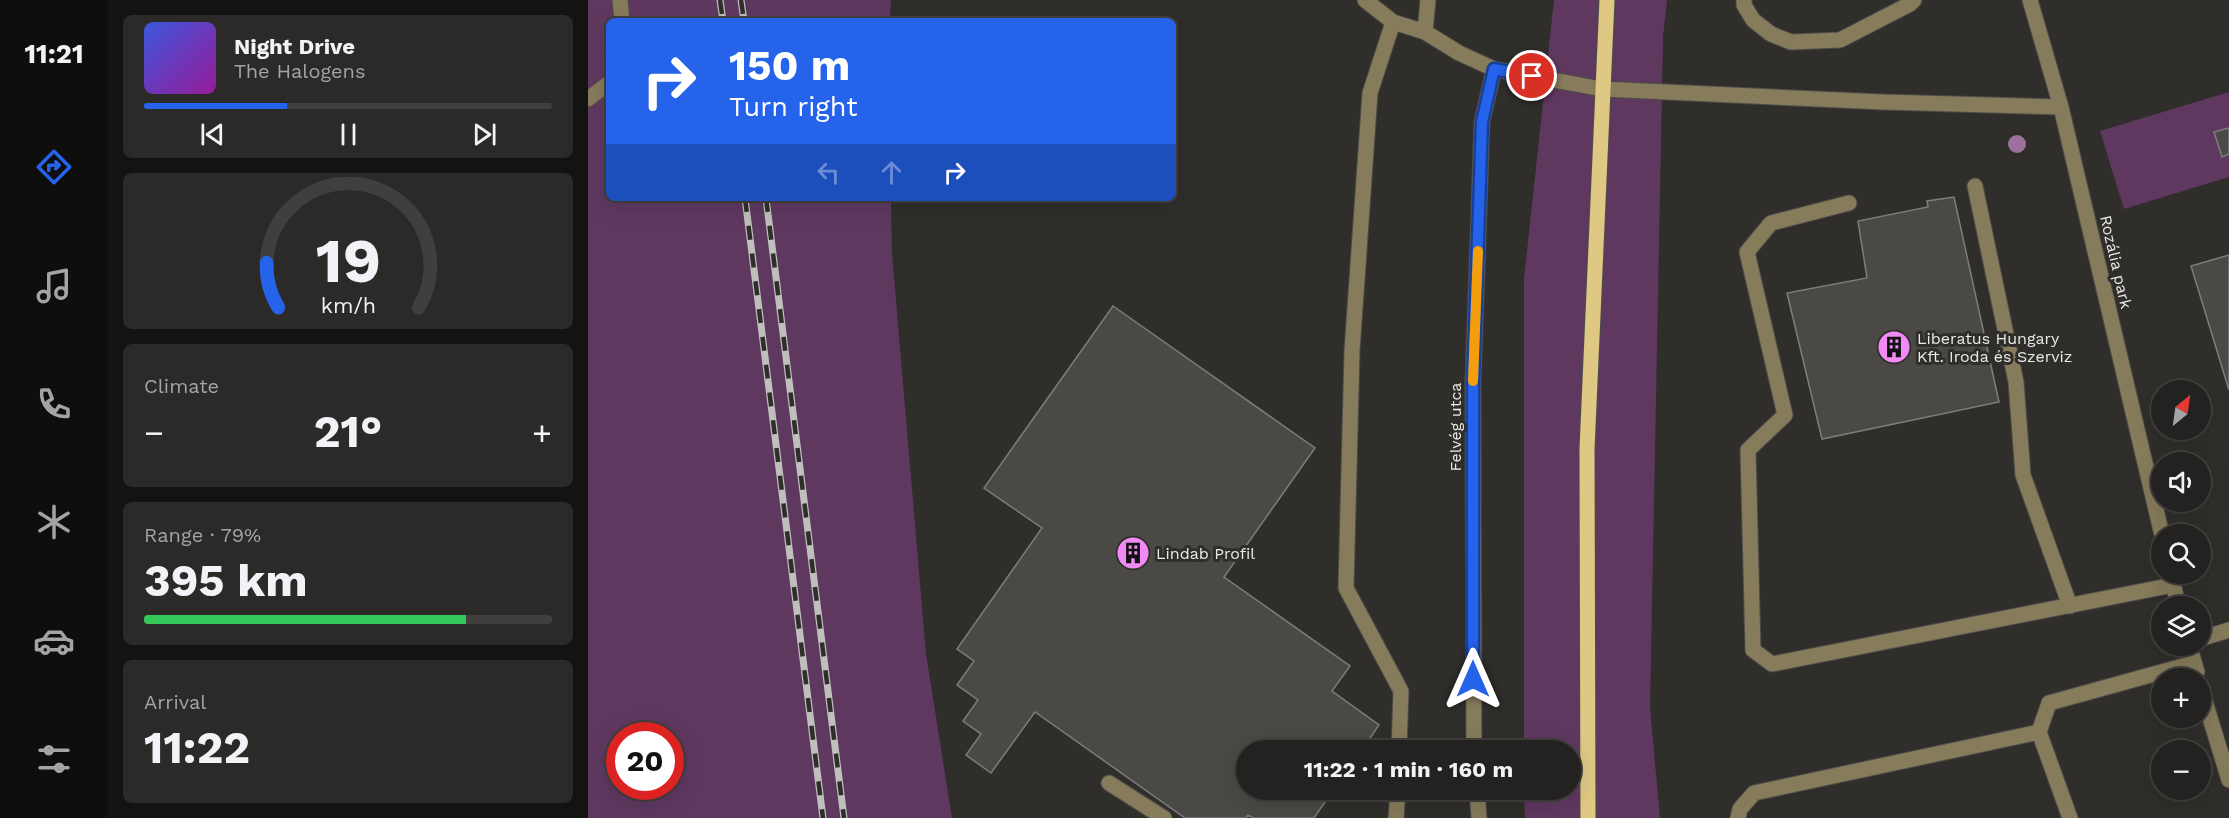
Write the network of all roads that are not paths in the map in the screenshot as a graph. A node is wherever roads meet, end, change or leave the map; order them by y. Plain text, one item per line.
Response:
1 (620, 0) edge
2 (1365, 0) edge
3 (1428, 0) edge
4 (1607, 0) edge
5 (1744, 0) edge
6 (1914, 0) edge
7 (2030, 0) edge
8 (622, 18) edge
9 (1393, 22) junction
10 (1425, 32) junction
11 (1494, 69) junction
12 (606, 85) edge
13 (1602, 89) junction
14 (588, 99) edge
15 (2061, 107) junction
16 (1975, 186) dead end
17 (1849, 203) dead end
18 (2159, 524) edge
19 (2153, 584) edge
20 (2070, 606) junction
21 (2229, 630) edge
22 (2211, 636) edge
23 (2192, 656) edge
24 (2194, 663) junction
25 (2196, 668) edge
26 (2211, 718) edge
27 (2039, 732) junction
28 (1399, 740) edge
29 (1474, 740) edge
30 (2228, 770) edge
31 (1109, 783) dead end
32 (1397, 800) edge
33 (1478, 800) edge
34 (1164, 818) edge
35 (1396, 818) edge
36 (1479, 818) edge
37 (1588, 818) edge
38 (1738, 818) edge
39 (2070, 818) edge

1 - 8 lane
2 - 9 lane
3 - 10 lane
4 - 13 main road
5 - 6 lane
7 - 15 lane, Rozália park
9 - 10 lane
9 - 28 lane
10 - 11 lane
11 - 13 lane
11 - 29 lane, Felvég utca
12 - 14 lane
13 - 15 lane
13 - 37 main road
15 - 18 lane, Rozália park
16 - 20 lane
17 - 20 lane
19 - 20 lane
21 - 22 lane
23 - 24 lane
24 - 25 lane
24 - 27 lane
26 - 30 lane
27 - 38 lane
27 - 39 lane
31 - 34 lane
32 - 35 lane
33 - 36 lane

